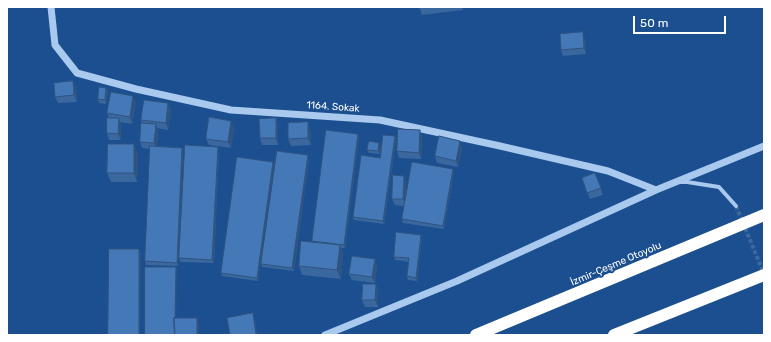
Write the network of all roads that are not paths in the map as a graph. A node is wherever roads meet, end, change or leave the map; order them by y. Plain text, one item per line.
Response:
1 (51, 7) edge
2 (764, 146) edge
3 (676, 182) junction
4 (656, 190) junction
5 (736, 206) tunnel mouth
6 (764, 215) edge
7 (764, 275) edge
8 (325, 335) edge
9 (476, 335) edge
10 (614, 335) edge

1 - 4 street, 1164. Sokak
2 - 3 street
3 - 4 street
3 - 5 street
4 - 8 street
6 - 9 highway, İzmir-Çeşme Otoyolu
7 - 10 highway

